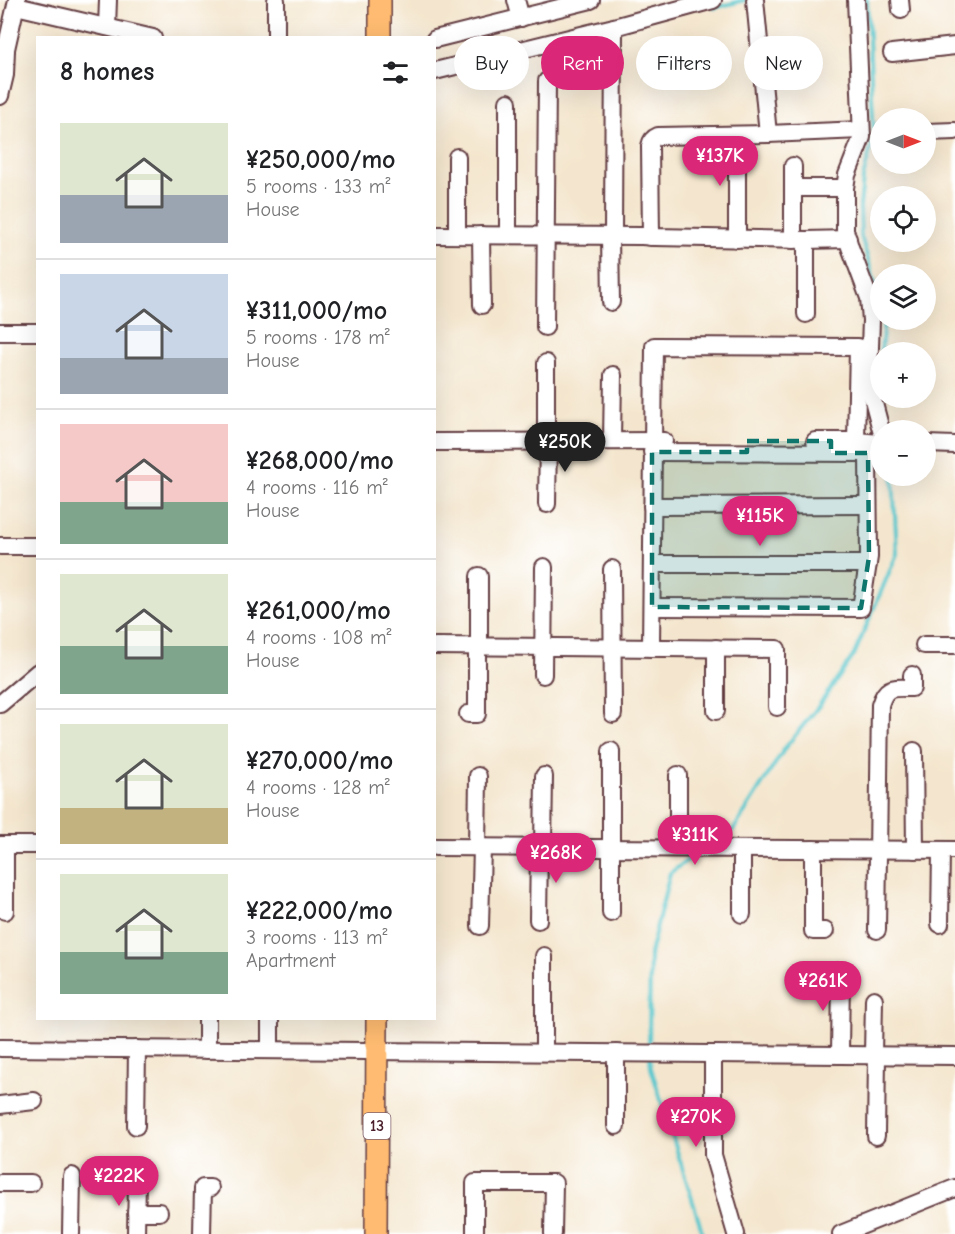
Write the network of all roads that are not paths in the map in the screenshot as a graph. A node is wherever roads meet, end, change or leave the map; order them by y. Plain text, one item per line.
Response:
1 (108, 0) edge
2 (276, 0) edge
3 (380, 0) edge
4 (516, 0) edge
5 (713, 0) edge
6 (755, 0) edge
7 (856, 0) edge
8 (584, 1) edge
9 (16, 3) edge
10 (521, 18) junction
11 (614, 27) junction
12 (101, 30) edge
13 (140, 36) edge
14 (276, 36) edge
15 (380, 36) edge
16 (436, 39) edge
17 (955, 46) edge
18 (892, 53) dead end
19 (3, 56) edge
20 (436, 71) edge
21 (547, 90) edge
22 (0, 96) edge
23 (508, 102) dead end
24 (861, 130) junction
25 (955, 131) edge
26 (936, 132) edge
27 (768, 134) junction
28 (737, 135) junction
29 (457, 157) dead end
30 (793, 166) dead end
31 (793, 188) junction
32 (845, 188) junction
33 (436, 235) edge
34 (457, 235) junction
35 (481, 235) junction
36 (508, 236) junction
37 (546, 236) junction
38 (612, 236) junction
39 (651, 237) junction
40 (737, 239) junction
41 (848, 239) junction
42 (800, 240) junction
43 (611, 302) dead end
44 (482, 305) dead end
45 (806, 314) dead end
46 (545, 327) dead end
47 (0, 332) edge
48 (36, 332) edge
49 (546, 363) dead end
50 (613, 375) dead end
51 (878, 420) edge
52 (612, 441) junction
53 (856, 441) junction
54 (436, 442) edge
55 (547, 442) junction
56 (870, 442) edge
57 (936, 444) edge
58 (955, 444) edge
59 (652, 447) junction
60 (831, 447) junction
61 (548, 504) dead end
62 (868, 505) junction
63 (652, 506) junction
64 (0, 546) edge
65 (36, 546) edge
66 (652, 564) junction
67 (868, 564) junction
68 (544, 567) dead end
69 (612, 569) dead end
70 (479, 576) dead end
71 (652, 607) junction
72 (924, 645) dead end
73 (955, 645) edge
74 (436, 646) edge
75 (478, 647) junction
76 (544, 647) junction
77 (612, 648) junction
78 (651, 648) junction
79 (716, 648) junction
80 (36, 674) edge
81 (543, 675) dead end
82 (912, 675) dead end
83 (0, 704) edge
84 (777, 707) dead end
85 (716, 711) dead end
86 (468, 714) dead end
87 (613, 714) dead end
88 (611, 751) dead end
89 (914, 751) dead end
90 (678, 775) dead end
91 (478, 776) dead end
92 (544, 776) dead end
93 (2, 845) edge
94 (36, 845) edge
95 (436, 847) edge
96 (480, 847) junction
97 (541, 848) junction
98 (611, 848) junction
99 (678, 848) junction
100 (742, 849) junction
101 (813, 849) junction
102 (878, 849) junction
103 (915, 850) junction
104 (948, 850) edge
105 (5, 910) dead end
106 (611, 913) dead end
107 (742, 914) dead end
108 (538, 920) dead end
109 (940, 924) dead end
110 (480, 926) dead end
111 (877, 930) dead end
112 (825, 931) dead end
113 (544, 956) dead end
114 (841, 971) dead end
115 (874, 999) dead end
116 (207, 1020) edge
117 (270, 1020) edge
118 (377, 1020) edge
119 (0, 1048) edge
120 (137, 1049) junction
121 (207, 1050) junction
122 (270, 1050) junction
123 (377, 1051) junction
124 (544, 1052) junction
125 (616, 1053) junction
126 (713, 1054) junction
127 (840, 1055) junction
128 (875, 1055) junction
129 (955, 1056) edge
130 (34, 1101) dead end
131 (0, 1105) edge
132 (136, 1126) dead end
133 (616, 1126) dead end
134 (876, 1136) dead end
135 (72, 1176) dead end
136 (137, 1180) dead end
137 (0, 1183) edge
138 (30, 1183) dead end
139 (210, 1188) dead end
140 (955, 1188) edge
141 (136, 1212) junction
142 (159, 1212) dead end
143 (71, 1234) edge
144 (136, 1234) edge
145 (202, 1234) edge
146 (376, 1234) edge
147 (475, 1234) edge
148 (553, 1234) edge
149 (736, 1234) edge
150 (841, 1234) edge

1 - 12 street
2 - 14 street
3 - 15 main road
4 - 10 street
5 - 11 street
6 - 27 street
7 - 24 street
8 - 10 street
9 - 12 street
9 - 19 street
10 - 16 street
11 - 20 street
11 - 38 street
12 - 13 street
17 - 18 street
19 - 22 street
21 - 37 street
23 - 36 street
24 - 27 street
24 - 32 street
25 - 26 street
27 - 28 street
28 - 39 street
28 - 40 street
29 - 34 street
30 - 31 street
31 - 32 street
31 - 42 street
32 - 41 street
33 - 34 street
34 - 35 street
35 - 36 street
35 - 44 street
36 - 37 street
37 - 38 street
37 - 46 street
38 - 39 street
38 - 43 street
39 - 40 street
40 - 42 street
41 - 42 street
41 - 51 street
42 - 45 street
47 - 48 street
49 - 55 street
50 - 52 street
52 - 55 street
52 - 59 street
53 - 56 street
53 - 59 street
53 - 60 street
54 - 55 street
55 - 61 street
57 - 58 street
59 - 60 street
59 - 63 street
60 - 62 street
62 - 63 street
62 - 67 street
63 - 66 street
64 - 65 street
66 - 67 street
66 - 71 street
67 - 71 street
68 - 76 street
69 - 77 street
70 - 75 street
71 - 78 street
72 - 73 street
74 - 75 street
75 - 76 street
75 - 86 street
76 - 77 street
76 - 81 street
77 - 78 street
77 - 87 street
78 - 79 street
79 - 84 street
79 - 85 street
80 - 83 street
82 - 102 street
88 - 98 street
89 - 103 street
90 - 99 street
91 - 96 street
92 - 97 street
93 - 94 street
93 - 105 street
95 - 96 street
96 - 97 street
96 - 110 street
97 - 98 street
97 - 108 street
98 - 99 street
98 - 106 street
99 - 100 street
100 - 101 street
100 - 107 street
101 - 102 street
101 - 112 street
102 - 103 street
102 - 111 street
103 - 104 street
104 - 109 street
113 - 124 street
114 - 127 street
115 - 128 street
116 - 121 street
117 - 122 street
118 - 123 main road, 13
119 - 120 street
120 - 121 street
120 - 132 street
121 - 122 street
122 - 123 street
123 - 124 street
123 - 146 main road, 13
124 - 125 street
125 - 126 street
125 - 133 street
126 - 127 street
126 - 149 street
127 - 128 street
128 - 129 street
128 - 134 street
130 - 131 street
135 - 143 street
136 - 141 street
137 - 138 street
139 - 145 street
140 - 150 street
141 - 142 street
141 - 144 street
147 - 148 street

